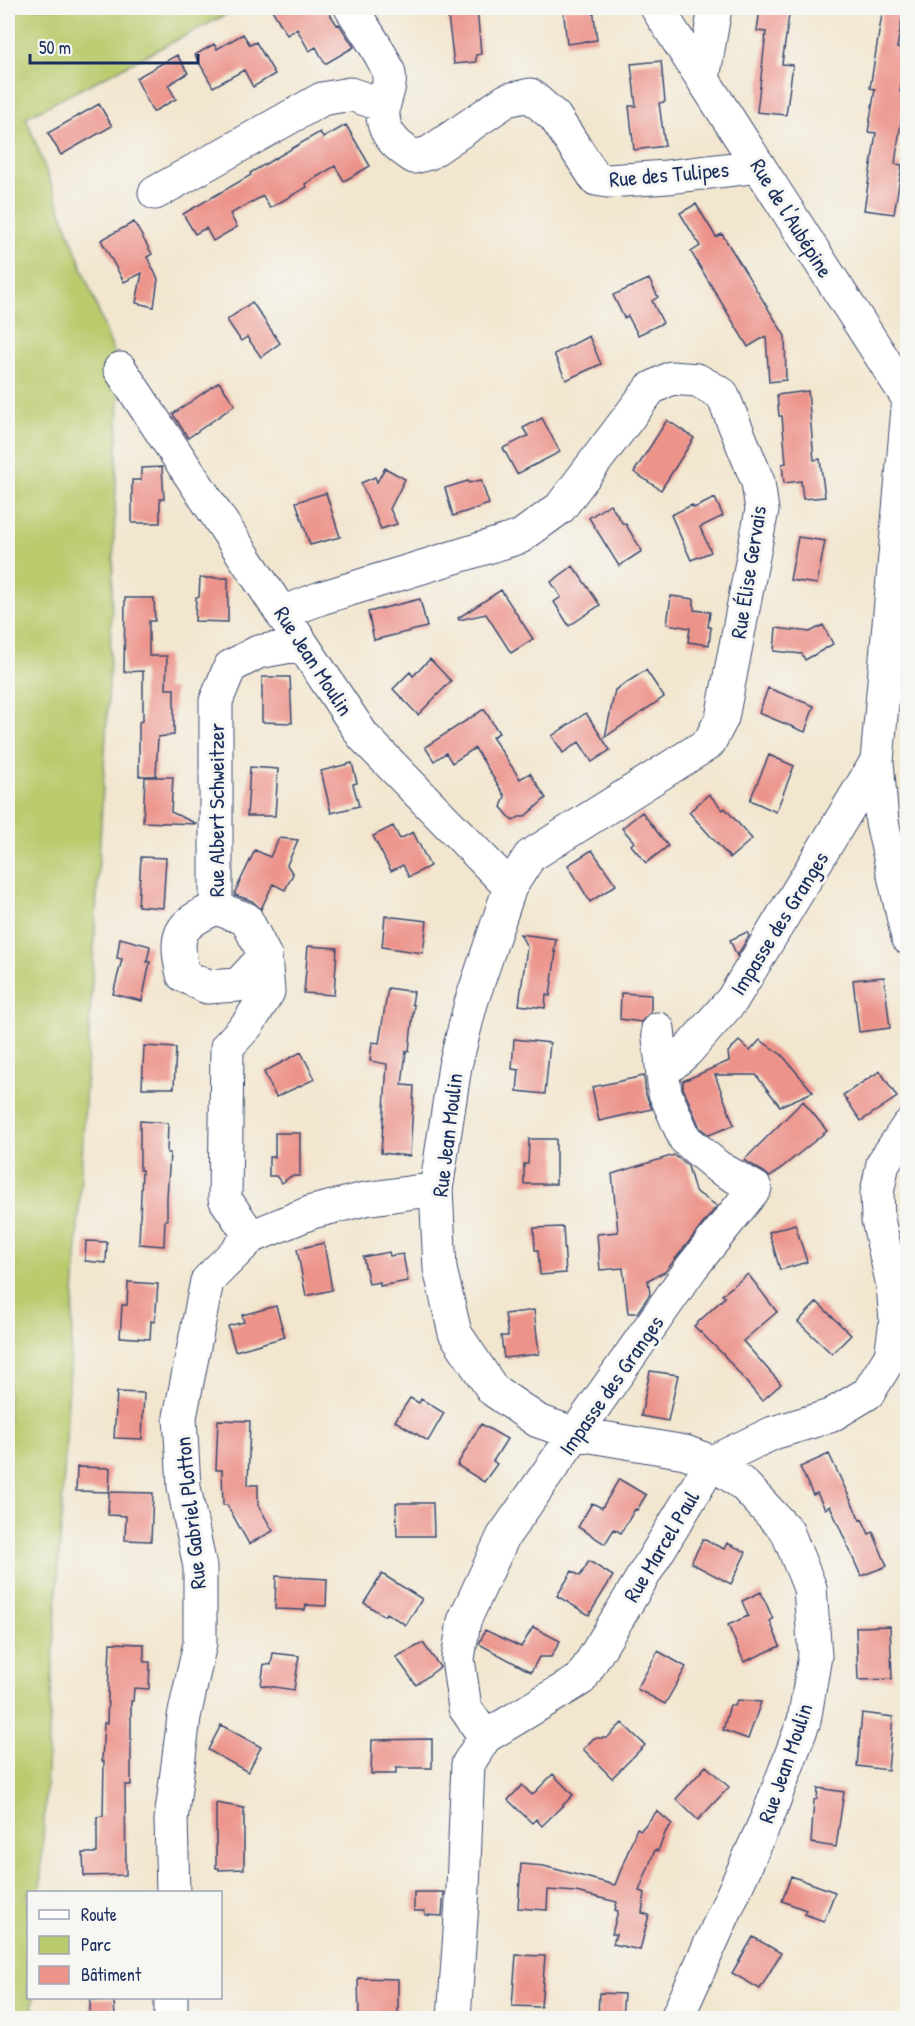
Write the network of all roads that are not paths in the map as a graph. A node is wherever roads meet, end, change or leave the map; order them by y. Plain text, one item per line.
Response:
1 (351, 8) edge
2 (657, 8) edge
3 (715, 8) edge
4 (703, 79) junction
5 (383, 105) junction
6 (759, 166) junction
7 (156, 193) dead end
8 (120, 369) dead end
9 (908, 398) edge
10 (908, 408) edge
11 (282, 613) junction
12 (302, 644) junction
13 (877, 761) junction
14 (510, 887) junction
15 (216, 908) junction
16 (908, 939) edge
17 (265, 956) junction
18 (658, 1029) dead end
19 (663, 1072) junction
20 (908, 1125) edge
21 (436, 1189) junction
22 (251, 1237) junction
23 (899, 1357) edge
24 (577, 1434) junction
25 (712, 1462) junction
26 (485, 1737) junction
27 (173, 1891) edge
28 (171, 1999) edge
29 (171, 2019) edge
30 (454, 2019) edge
31 (677, 2019) edge

1 - 5 street, Rue des Tulipes
2 - 4 street, Rue de l'Aubépine
3 - 4 street
4 - 6 street, Rue de l'Aubépine
5 - 6 street, Rue des Tulipes
5 - 7 street
6 - 9 street, Rue de l'Aubépine
8 - 11 street, Rue Jean Moulin
10 - 13 street
11 - 12 street, Rue Jean Moulin
11 - 14 street, Rue Élise Gervais
12 - 14 street, Rue Jean Moulin
12 - 15 street, Rue Albert Schweitzer
13 - 16 street
13 - 19 street, Impasse des Granges
14 - 21 street, Rue Jean Moulin
15 - 17 street, Rue Albert Schweitzer
15 - 17 street
17 - 22 street, Rue Albert Schweitzer
18 - 19 street, Impasse des Granges
19 - 24 street, Impasse des Granges
20 - 23 street
21 - 22 street, Rue Gabriel Plotton
21 - 24 street, Rue Jean Moulin
22 - 27 street, Rue Gabriel Plotton
23 - 25 street
24 - 25 street, Rue Jean Moulin
24 - 26 street, Impasse des Granges
25 - 26 street, Rue Marcel Paul
25 - 31 street, Rue Jean Moulin
26 - 30 street, Rue Marcel Paul
28 - 29 street

